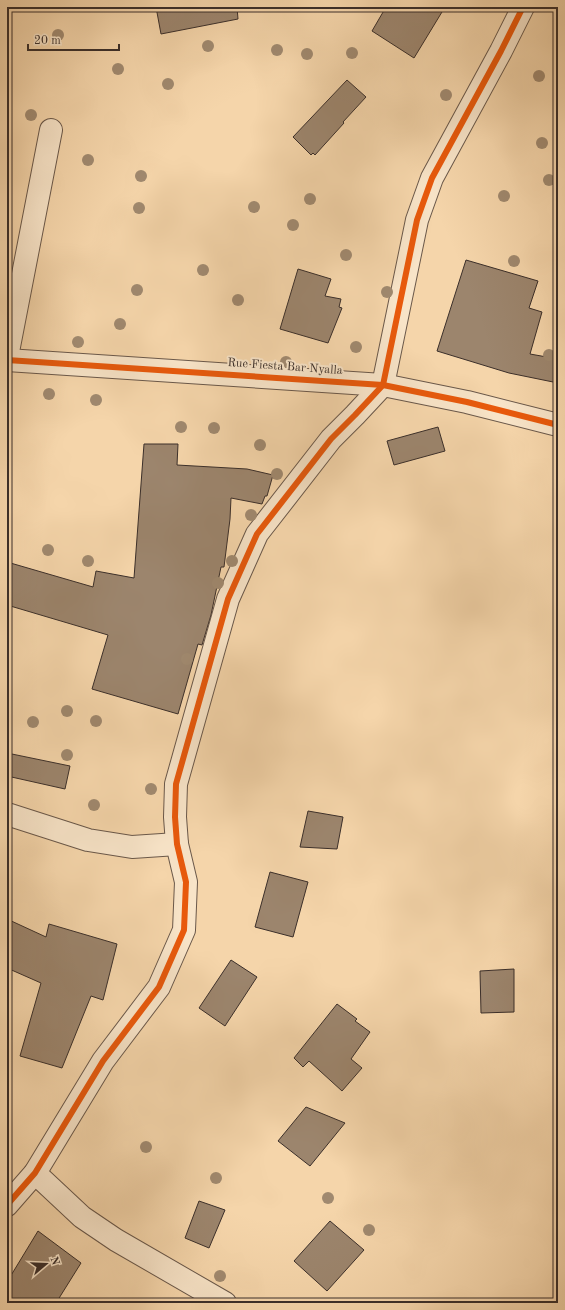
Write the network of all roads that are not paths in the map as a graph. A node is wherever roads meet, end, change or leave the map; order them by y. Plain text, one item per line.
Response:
1 (523, 7) edge
2 (51, 130) dead end
3 (7, 358) edge
4 (383, 385) junction
5 (558, 425) edge
6 (7, 814) edge
7 (177, 844) junction
8 (35, 1173) junction
9 (7, 1204) edge
10 (225, 1303) edge

1 - 4 street
2 - 3 street
3 - 4 street, Rue Fiesta Bar Nyalla
4 - 5 street, Rue Fiesta Bar Nyalla
4 - 7 street
6 - 7 street
7 - 8 street
8 - 9 street
8 - 10 street

